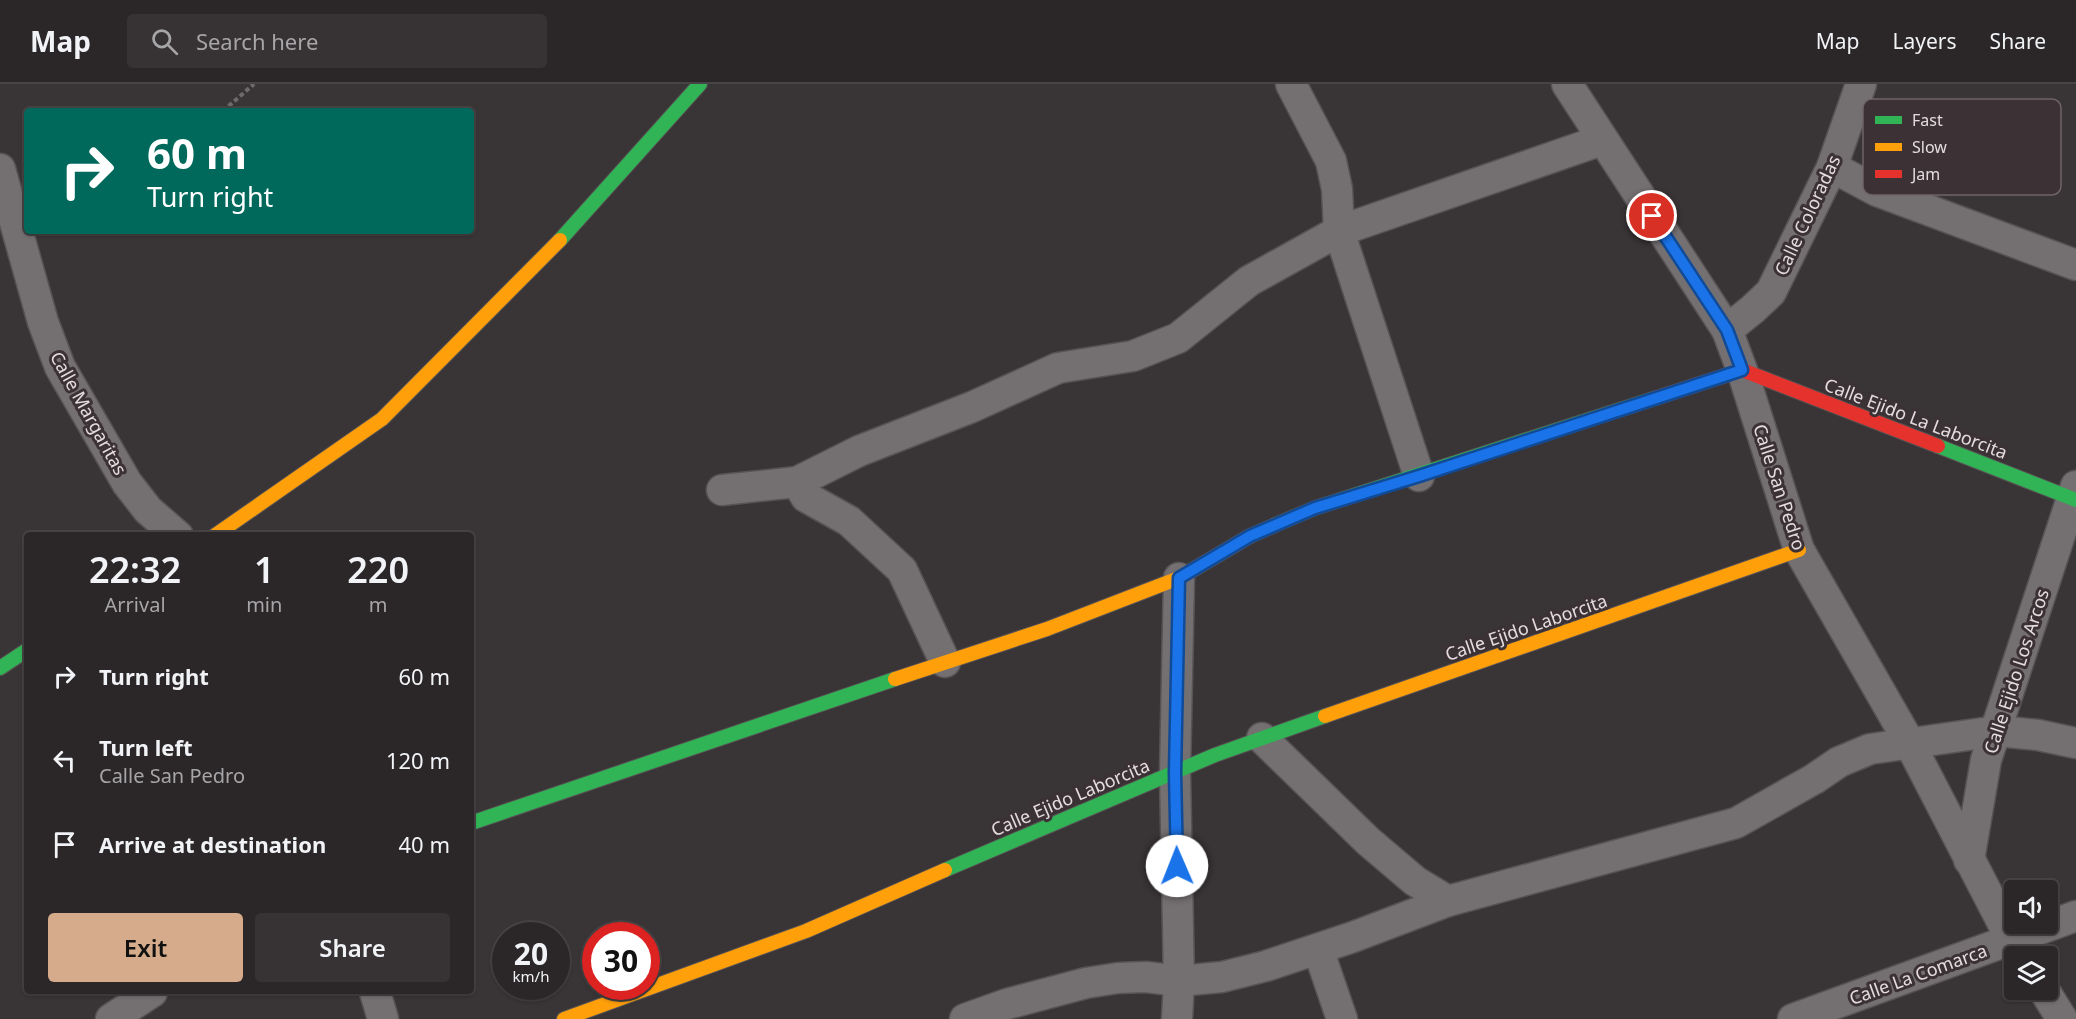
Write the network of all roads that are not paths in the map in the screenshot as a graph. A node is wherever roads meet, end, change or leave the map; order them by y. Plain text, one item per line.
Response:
1 (700, 84) edge
2 (1290, 84) edge
3 (1567, 84) edge
4 (1861, 84) edge
5 (1602, 140) junction
6 (1832, 167) junction
7 (0, 169) edge
8 (1863, 184) edge
9 (1888, 195) edge
10 (1339, 231) junction
11 (2076, 265) edge
12 (1727, 330) junction
13 (1742, 370) junction
14 (1419, 476) junction
15 (797, 482) junction
16 (722, 490) dead end
17 (2075, 494) edge
18 (173, 532) edge
19 (220, 532) edge
20 (1798, 550) junction
21 (1179, 578) junction
22 (24, 652) edge
23 (945, 662) junction
24 (0, 668) edge
25 (1997, 731) junction
26 (1263, 738) junction
27 (1909, 742) junction
28 (2076, 743) edge
29 (1175, 773) junction
30 (474, 822) edge
31 (1969, 860) junction
32 (1448, 901) junction
33 (2076, 916) edge
34 (2015, 946) edge
35 (2022, 946) edge
36 (1318, 949) junction
37 (2004, 953) edge
38 (1179, 981) junction
39 (149, 994) edge
40 (376, 994) edge
41 (2050, 1000) edge
42 (111, 1019) edge
43 (383, 1019) edge
44 (564, 1019) edge
45 (965, 1019) edge
46 (1177, 1019) edge
47 (1342, 1019) edge
48 (1793, 1019) edge
49 (2062, 1019) edge

1 - 19 street
2 - 10 street
3 - 5 street, Calle San Pedro
4 - 6 street, Calle Coloradas
5 - 10 street
5 - 12 street, Calle San Pedro
6 - 8 street
6 - 12 street, Calle Coloradas
7 - 18 street, Calle Margaritas
9 - 11 street
10 - 14 street
10 - 15 street
12 - 13 street, Calle San Pedro
13 - 14 street
13 - 17 street, Calle Ejido La Laborcita
13 - 20 street, Calle San Pedro
14 - 21 street
15 - 16 street
15 - 23 street
17 - 25 street, Calle Ejido Los Arcos
20 - 26 street, Calle Ejido Laborcita
20 - 27 street, Calle San Pedro
21 - 23 street
21 - 29 street
22 - 24 street
23 - 30 street
25 - 27 street
25 - 28 street
25 - 31 street, Calle Ejido Los Arcos
26 - 29 street, Calle Ejido Laborcita
26 - 32 street
27 - 31 street, Calle San Pedro
27 - 32 street
29 - 38 street
29 - 44 street, Calle Ejido Laborcita
31 - 34 street, Calle San Pedro
32 - 36 street
33 - 35 street, Calle La Comarca
36 - 38 street
36 - 47 street
37 - 48 street, Calle La Comarca
38 - 45 street
38 - 46 street
39 - 42 street
40 - 43 street
41 - 49 street

